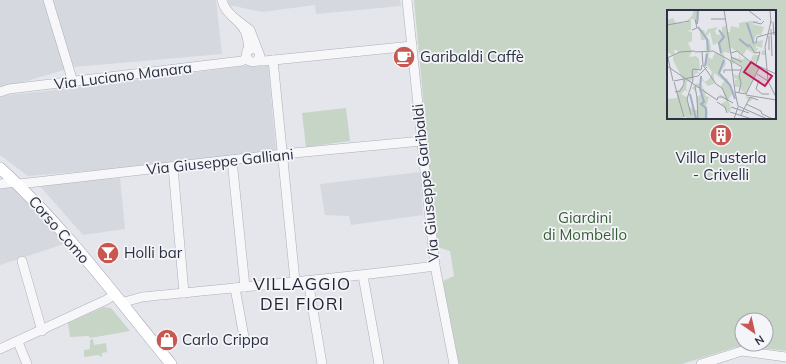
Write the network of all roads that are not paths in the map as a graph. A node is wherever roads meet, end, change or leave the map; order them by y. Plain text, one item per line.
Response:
1 (51, 0) edge
2 (222, 0) edge
3 (407, 0) edge
4 (412, 46) junction
5 (254, 55) junction
6 (272, 60) junction
7 (73, 82) junction
8 (0, 92) edge
9 (422, 141) junction
10 (283, 154) junction
11 (232, 160) junction
12 (173, 167) junction
13 (0, 168) edge
14 (17, 183) junction
15 (0, 184) edge
16 (22, 261) dead end
17 (435, 266) junction
18 (363, 276) junction
19 (308, 280) junction
20 (295, 281) junction
21 (240, 288) junction
22 (184, 293) junction
23 (118, 299) junction
24 (42, 331) junction
25 (244, 337) dead end
26 (18, 342) junction
27 (1, 347) edge
28 (786, 357) edge
29 (27, 364) edge
30 (171, 364) edge
31 (322, 364) edge
32 (379, 364) edge
33 (454, 364) edge
34 (700, 364) edge

1 - 7 street
2 - 5 street
3 - 4 street, Via Giuseppe Garibaldi
4 - 6 street
4 - 9 street, Via Giuseppe Garibaldi
5 - 6 street
5 - 7 street, Via Luciano Manara
6 - 10 street
7 - 8 street, Via Luciano Manara
9 - 10 street, Via Giuseppe Galliani
9 - 17 street, Via Giuseppe Garibaldi
10 - 11 street, Via Giuseppe Galliani
10 - 20 street
11 - 12 street, Via Giuseppe Galliani
11 - 21 street
12 - 14 street, Via Giuseppe Galliani
12 - 22 street
13 - 14 main road, Corso Como
14 - 15 street, Via Giuseppe Galliani
14 - 23 main road, Corso Como
16 - 24 street
17 - 18 street
17 - 33 street, Via Giuseppe Garibaldi
18 - 19 street
18 - 32 street
19 - 20 street
19 - 31 street
20 - 21 street
21 - 22 street
21 - 25 street
22 - 23 street
23 - 24 street
23 - 30 main road, Corso Como
24 - 26 street
26 - 27 street
26 - 29 street
28 - 34 street

